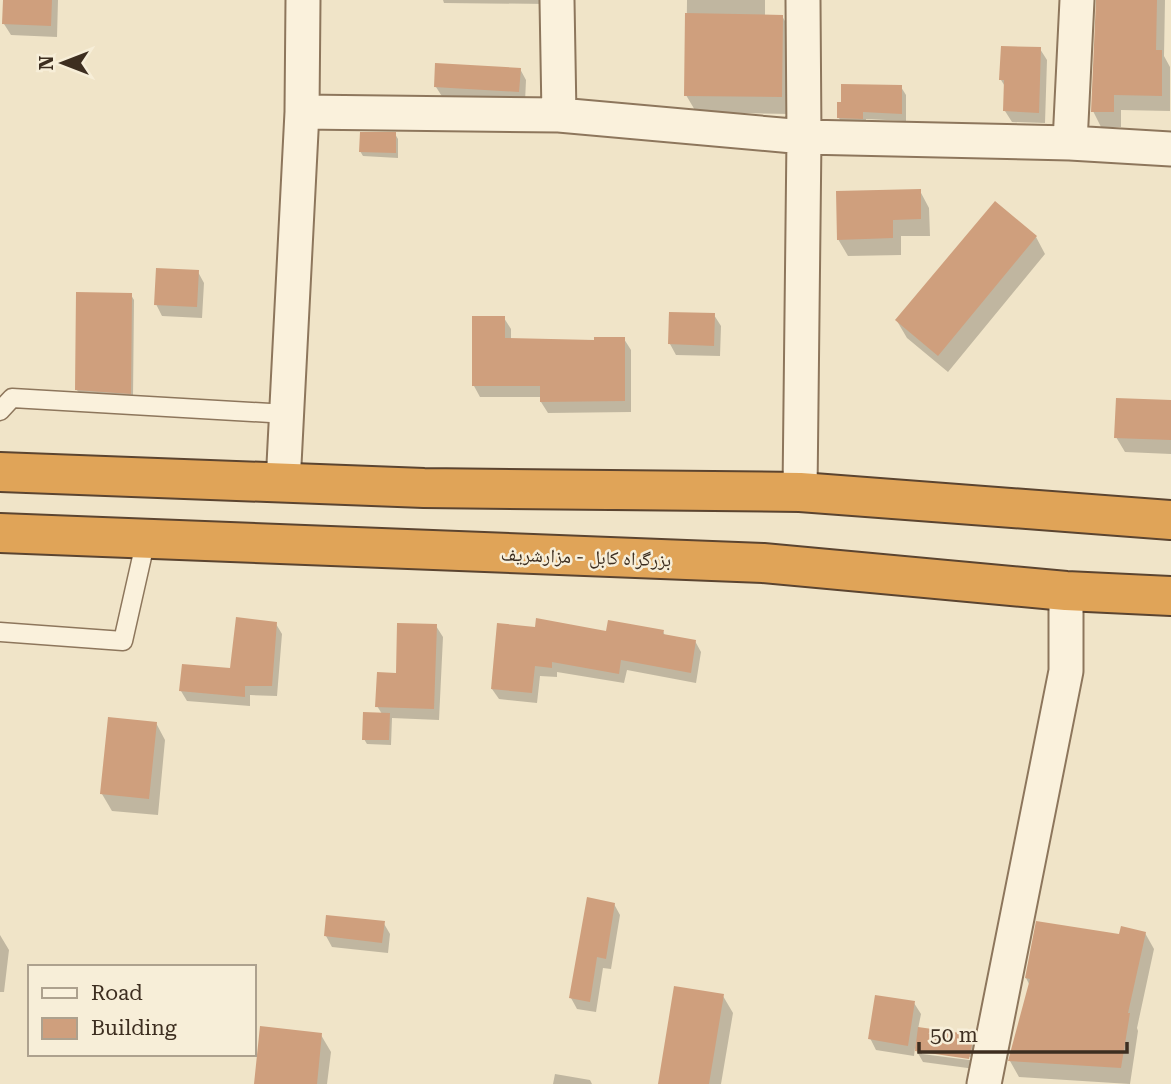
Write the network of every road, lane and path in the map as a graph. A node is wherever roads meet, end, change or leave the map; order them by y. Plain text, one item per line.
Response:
1 (303, 0) edge
2 (557, 0) edge
3 (803, 0) edge
4 (1077, 0) edge
5 (302, 112) junction
6 (559, 115) junction
7 (804, 137) junction
8 (1070, 144) junction
9 (1171, 149) edge
10 (0, 411) edge
11 (287, 414) junction
12 (0, 472) edge
13 (284, 484) junction
14 (800, 492) junction
15 (1171, 520) edge
16 (0, 533) edge
17 (146, 539) junction
18 (1066, 591) junction
19 (1171, 596) edge
20 (0, 632) edge
21 (985, 1084) edge

1 - 5 street
2 - 6 street
3 - 7 street
4 - 8 street
5 - 6 street
5 - 11 street
6 - 7 street
7 - 8 street
7 - 14 street
8 - 9 street
10 - 11 lane
11 - 13 street
12 - 13 highway
13 - 14 highway
14 - 15 highway
16 - 17 highway, بزرگراه کابل - مزارشریف
17 - 18 highway, بزرگراه کابل - مزارشریف
17 - 20 lane
18 - 19 highway, بزرگراه کابل - مزارشریف
18 - 21 street

